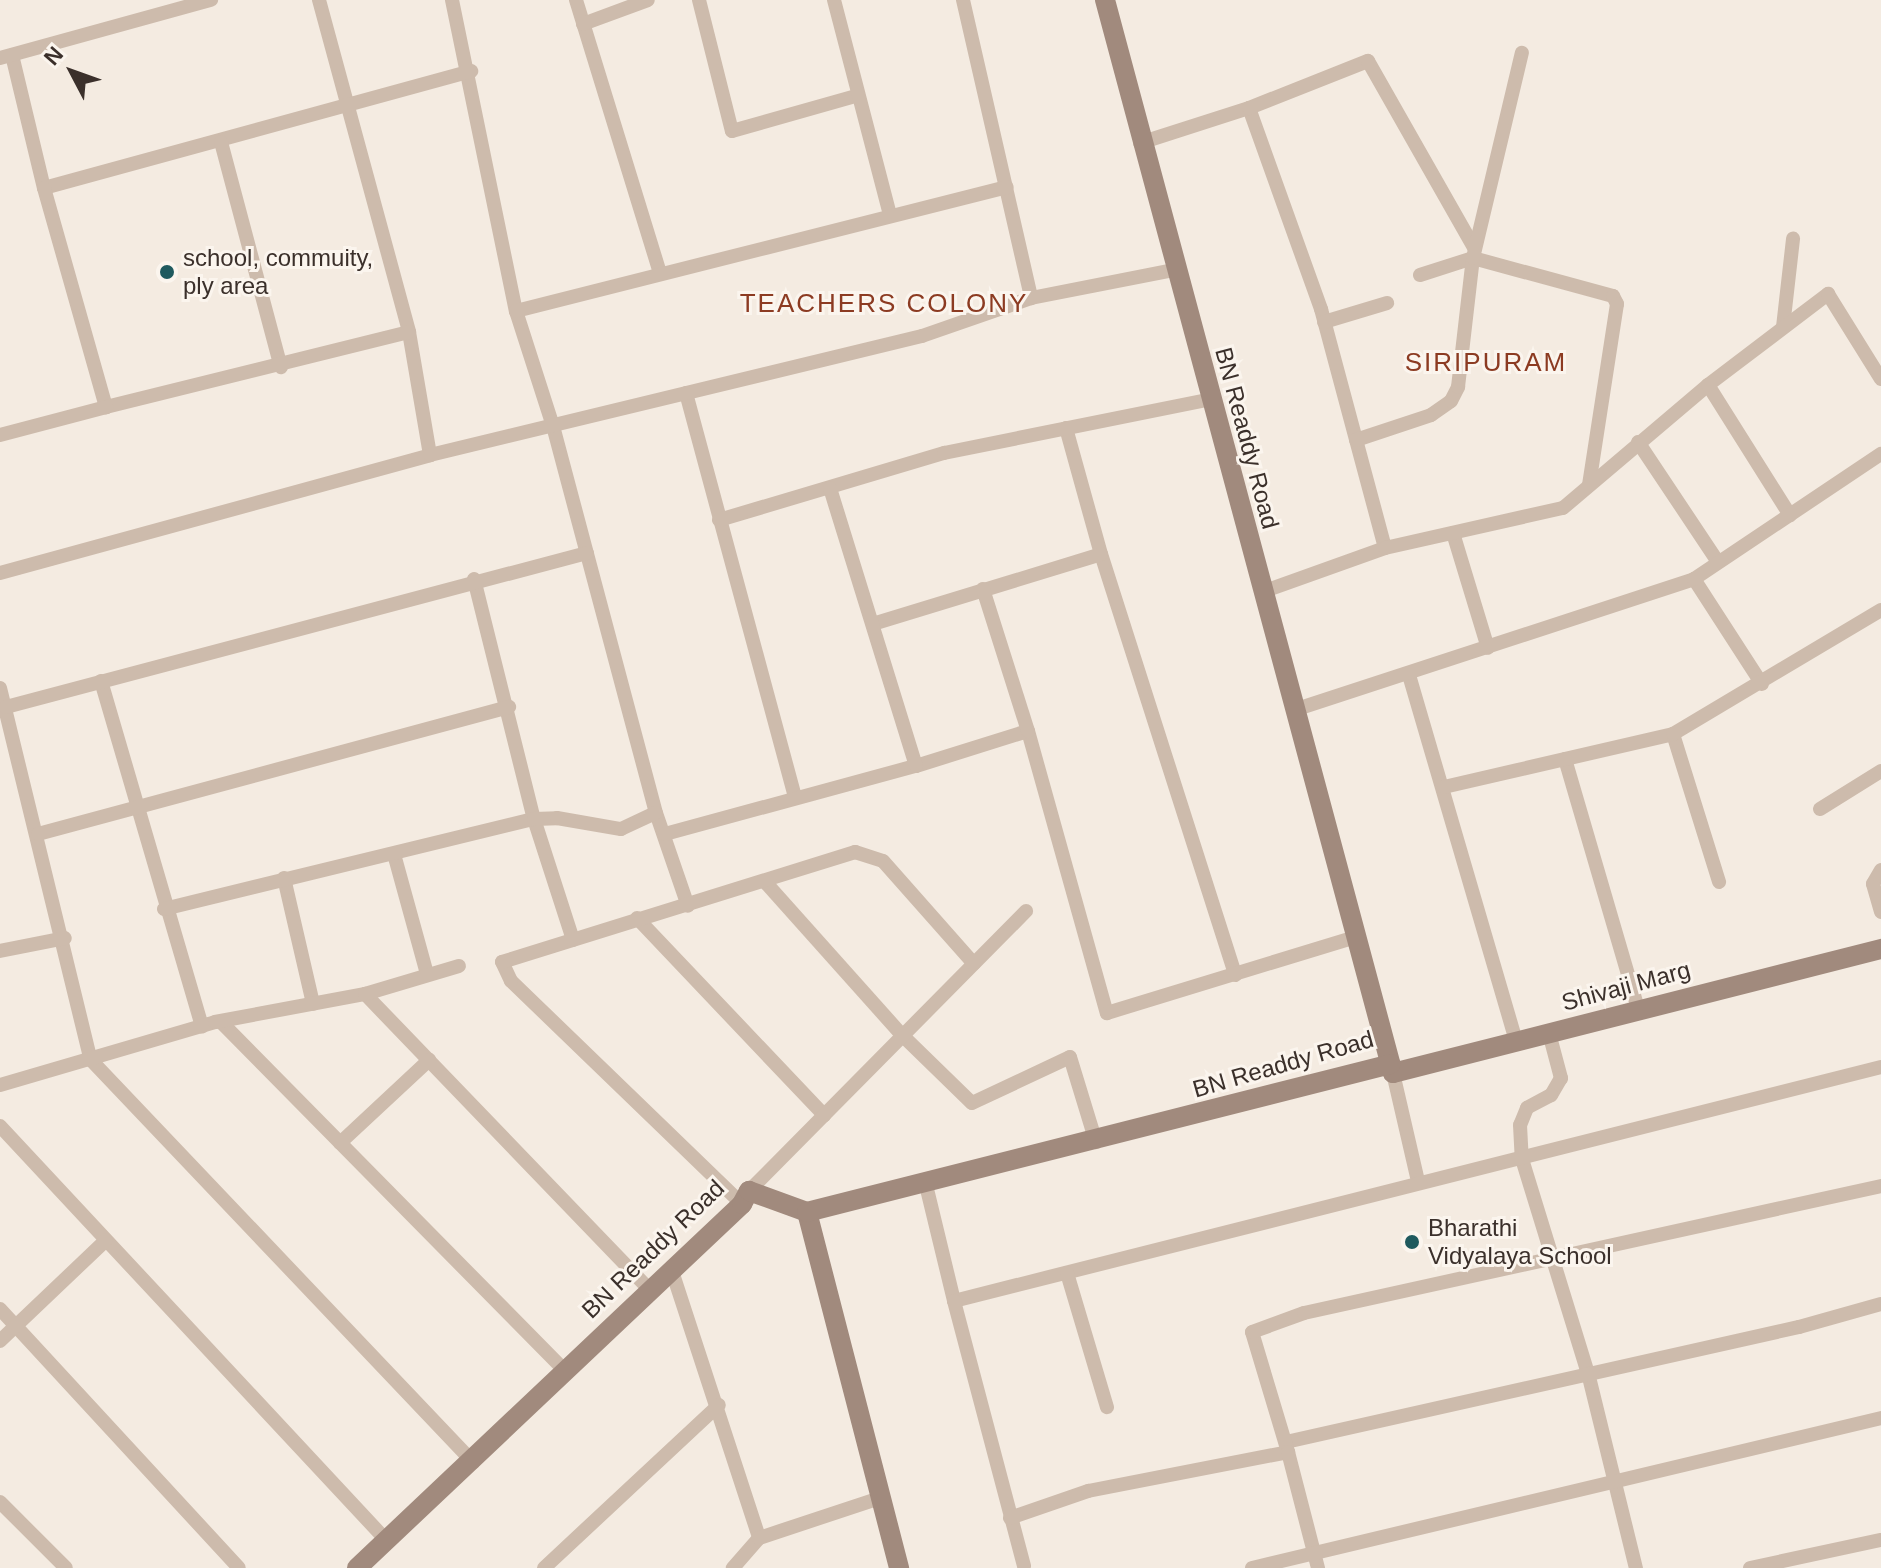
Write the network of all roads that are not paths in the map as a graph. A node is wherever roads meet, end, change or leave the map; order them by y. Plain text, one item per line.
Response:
1 (211, 0) edge
2 (319, 0) edge
3 (452, 0) edge
4 (576, 0) edge
5 (648, 0) edge
6 (699, 0) edge
7 (834, 0) edge
8 (963, 0) edge
9 (1108, 1) edge
10 (583, 24) junction
11 (1522, 53) dead end
12 (6, 57) edge
13 (471, 71) junction
14 (856, 96) junction
15 (349, 106) junction
16 (1249, 108) junction
17 (221, 142) junction
18 (1140, 143) junction
19 (1007, 187) junction
20 (44, 188) junction
21 (890, 215) junction
22 (1793, 239) dead end
23 (1474, 254) junction
24 (1174, 270) junction
25 (660, 273) junction
26 (1420, 275) dead end
27 (1031, 298) junction
28 (1387, 303) dead end
29 (516, 311) junction
30 (1324, 322) junction
31 (1783, 327) junction
32 (409, 332) junction
33 (281, 367) junction
34 (1881, 379) edge
35 (1708, 385) junction
36 (686, 393) junction
37 (1211, 399) junction
38 (106, 407) junction
39 (553, 426) junction
40 (1066, 428) junction
41 (0, 435) edge
42 (1356, 440) junction
43 (1638, 442) junction
44 (1881, 454) edge
45 (430, 455) junction
46 (1589, 485) junction
47 (830, 488) junction
48 (1790, 515) junction
49 (719, 520) junction
50 (1453, 533) junction
51 (1385, 548) junction
52 (587, 553) junction
53 (1101, 554) junction
54 (1718, 562) junction
55 (0, 573) edge
56 (474, 579) junction
57 (1694, 579) junction
58 (983, 589) junction
59 (1262, 592) junction
60 (1881, 610) edge
61 (876, 623) junction
62 (1488, 648) junction
63 (1409, 675) junction
64 (101, 681) junction
65 (1762, 684) junction
66 (0, 688) edge
67 (6, 707) junction
68 (509, 707) junction
69 (1294, 710) junction
70 (1028, 731) junction
71 (1673, 734) junction
72 (1565, 759) junction
73 (916, 766) junction
74 (1881, 771) edge
75 (1444, 787) junction
76 (795, 797) junction
77 (138, 807) junction
78 (1820, 809) dead end
79 (656, 813) junction
80 (534, 819) junction
81 (38, 834) junction
82 (665, 834) junction
83 (394, 854) junction
84 (1881, 870) edge
85 (284, 878) junction
86 (1719, 882) dead end
87 (766, 883) junction
88 (688, 906) junction
89 (164, 909) junction
90 (1026, 911) dead end
91 (1881, 912) edge
92 (637, 918) junction
93 (1356, 937) junction
94 (65, 938) junction
95 (573, 940) junction
96 (1881, 949) edge
97 (0, 951) edge
98 (974, 964) junction
99 (459, 966) dead end
100 (427, 974) junction
101 (1235, 975) junction
102 (365, 994) junction
103 (313, 1004) junction
104 (1638, 1009) junction
105 (221, 1022) junction
106 (202, 1027) junction
107 (1549, 1033) junction
108 (903, 1036) junction
109 (1516, 1041) junction
110 (91, 1060) junction
111 (429, 1060) junction
112 (1881, 1067) edge
113 (1392, 1068) junction
114 (0, 1085) edge
115 (824, 1115) junction
116 (0, 1126) edge
117 (1096, 1142) junction
118 (340, 1143) junction
119 (1522, 1159) junction
120 (1418, 1181) junction
121 (926, 1185) junction
122 (1881, 1186) edge
123 (746, 1197) junction
124 (807, 1212) junction
125 (106, 1240) junction
126 (1555, 1257) junction
127 (671, 1268) junction
128 (1067, 1273) junction
129 (651, 1291) junction
130 (954, 1301) junction
131 (1881, 1304) edge
132 (0, 1309) edge
133 (16, 1326) junction
134 (0, 1341) edge
135 (565, 1371) junction
136 (1588, 1373) junction
137 (719, 1405) junction
138 (1107, 1407) dead end
139 (1881, 1418) edge
140 (1287, 1447) junction
141 (473, 1462) junction
142 (1612, 1482) junction
143 (880, 1498) junction
144 (0, 1502) edge
145 (1010, 1518) junction
146 (759, 1538) junction
147 (386, 1540) junction
148 (1881, 1540) edge
149 (1317, 1560) edge
150 (1024, 1566) edge
151 (66, 1568) edge
152 (239, 1568) edge
153 (357, 1568) edge
154 (544, 1568) edge
155 (733, 1568) edge
156 (899, 1568) edge
157 (1252, 1568) edge
158 (1636, 1568) edge
159 (1750, 1568) edge

1 - 12 street
2 - 15 street
3 - 13 street
4 - 10 street
5 - 10 street
6 - 14 street
7 - 14 street
8 - 19 street
9 - 18 street, BN Readdy Road
10 - 25 street
11 - 23 street
12 - 20 street
13 - 15 street
13 - 29 street
14 - 21 street
15 - 17 street
15 - 32 street
16 - 18 street
16 - 23 street
16 - 30 street
17 - 20 street
17 - 33 street
18 - 24 street, BN Readdy Road
19 - 21 street
19 - 27 street
20 - 38 street
21 - 25 street
22 - 31 street
23 - 26 street
23 - 42 street
23 - 46 street
24 - 27 street
24 - 37 street, BN Readdy Road
25 - 29 street
27 - 36 street
28 - 30 street
29 - 39 street
30 - 42 street
31 - 34 street
31 - 35 street
32 - 33 street
32 - 45 street
33 - 38 street
35 - 43 street
35 - 48 street
36 - 39 street
36 - 49 street
37 - 40 street
37 - 59 street, BN Readdy Road
38 - 41 street
39 - 45 street
39 - 52 street
40 - 47 street
40 - 53 street
42 - 51 street
43 - 46 street
43 - 54 street
44 - 48 street
45 - 55 street
46 - 50 street
47 - 49 street
47 - 61 street
48 - 54 street
49 - 76 street
50 - 51 street
50 - 62 street
51 - 59 street
52 - 56 street
52 - 79 street
53 - 58 street
53 - 101 street
54 - 57 street
56 - 64 street
56 - 68 street
57 - 62 street
57 - 65 street
58 - 61 street
58 - 70 street
59 - 69 street, BN Readdy Road
60 - 65 street
61 - 73 street
62 - 63 street
63 - 69 street
63 - 75 street
64 - 67 street
64 - 77 street
65 - 71 street
66 - 67 street
67 - 81 street
68 - 77 street
68 - 80 street
69 - 93 street, BN Readdy Road
70 - 73 street
70 - 101 street
71 - 72 street
71 - 86 street
72 - 75 street
72 - 104 street
73 - 76 street
74 - 78 street
75 - 109 street
76 - 82 street
77 - 81 street
77 - 89 street
79 - 80 street
79 - 82 street
80 - 83 street
80 - 95 street
81 - 94 street
82 - 88 street
83 - 85 street
83 - 100 street
84 - 91 street
85 - 89 street
85 - 103 street
87 - 88 street
87 - 98 street
87 - 108 street
88 - 92 street
89 - 106 street
90 - 98 street
92 - 95 street
92 - 115 street
93 - 101 street
93 - 113 street, BN Readdy Road
94 - 97 street
94 - 110 street
95 - 123 street
96 - 104 street, Shivaji Marg
98 - 108 street
99 - 100 street
100 - 102 street
102 - 103 street
102 - 111 street
103 - 105 street
104 - 107 street, Shivaji Marg
105 - 106 street
105 - 118 street
106 - 110 street
107 - 109 street, Shivaji Marg
107 - 119 street
108 - 115 street
108 - 117 street
109 - 113 street, Shivaji Marg
110 - 114 street
110 - 141 street
111 - 118 street
111 - 129 street
112 - 119 street
113 - 117 street, BN Readdy Road
113 - 120 street
115 - 123 street
116 - 125 street
117 - 121 street, BN Readdy Road
118 - 135 street
119 - 120 street
119 - 126 street
120 - 128 street
121 - 124 street, BN Readdy Road
121 - 130 street
122 - 126 street
123 - 124 street, BN Readdy Road
123 - 127 street, BN Readdy Road
124 - 143 street
125 - 133 street
125 - 147 street
126 - 136 street
126 - 140 street
127 - 129 street, BN Readdy Road
127 - 137 street
128 - 130 street
128 - 138 street
129 - 135 street, BN Readdy Road
130 - 145 street
131 - 136 street
132 - 133 street
133 - 134 street
133 - 152 street
135 - 141 street, BN Readdy Road
136 - 140 street
136 - 142 street
137 - 146 street
137 - 154 street
139 - 142 street
140 - 145 street
140 - 149 street
141 - 147 street, BN Readdy Road
142 - 149 street
142 - 158 street
143 - 146 street
143 - 156 street
144 - 151 street
145 - 150 street
146 - 155 street
147 - 153 street, BN Readdy Road
148 - 159 street
149 - 157 street

